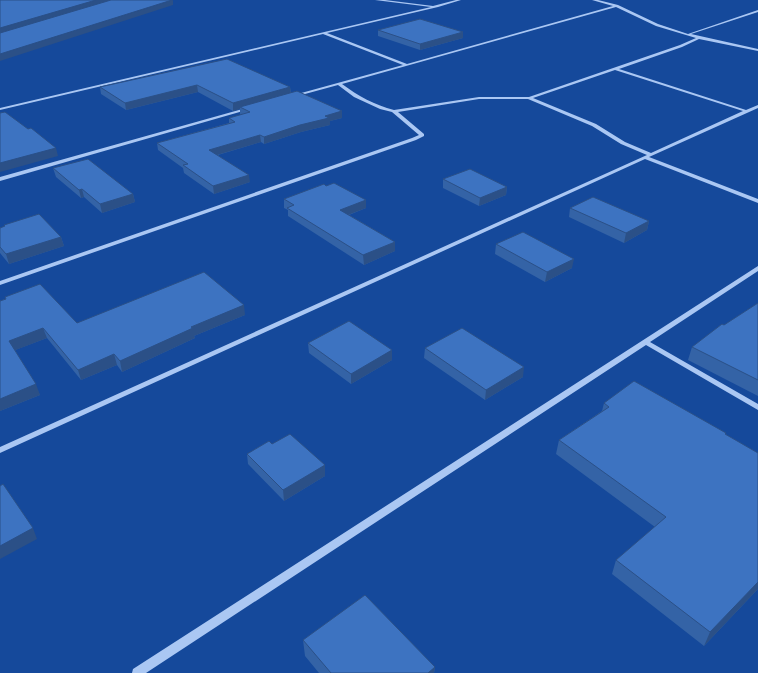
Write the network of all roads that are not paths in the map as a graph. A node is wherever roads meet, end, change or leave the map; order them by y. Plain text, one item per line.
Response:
1 (377, 0) edge
2 (459, 0) edge
3 (594, 0) edge
4 (613, 1) dead end
5 (608, 3) junction
6 (438, 6) junction
7 (617, 6) junction
8 (758, 11) edge
9 (323, 33) junction
10 (689, 34) junction
11 (700, 37) junction
12 (758, 50) edge
13 (408, 65) junction
14 (616, 69) junction
15 (339, 84) junction
16 (529, 98) junction
17 (286, 99) edge
18 (256, 107) edge
19 (757, 107) edge
20 (0, 109) edge
21 (746, 111) junction
22 (394, 112) junction
23 (646, 156) junction
24 (0, 179) edge
25 (758, 201) edge
26 (758, 268) edge
27 (0, 283) edge
28 (646, 342) junction
29 (758, 407) edge
30 (0, 450) edge
31 (137, 673) edge

1 - 6 street
2 - 6 street
3 - 5 street
4 - 5 street
5 - 7 street
6 - 9 street
7 - 10 street
7 - 13 street
8 - 10 street
9 - 13 street
9 - 20 street
10 - 11 street
11 - 12 street
11 - 14 street
13 - 15 street
14 - 16 street
14 - 21 street
15 - 17 street
15 - 22 street
16 - 22 street
16 - 23 street
18 - 24 street
19 - 21 street
21 - 23 street
22 - 27 street
23 - 25 street
23 - 30 street
26 - 28 street
28 - 29 street
28 - 31 street

